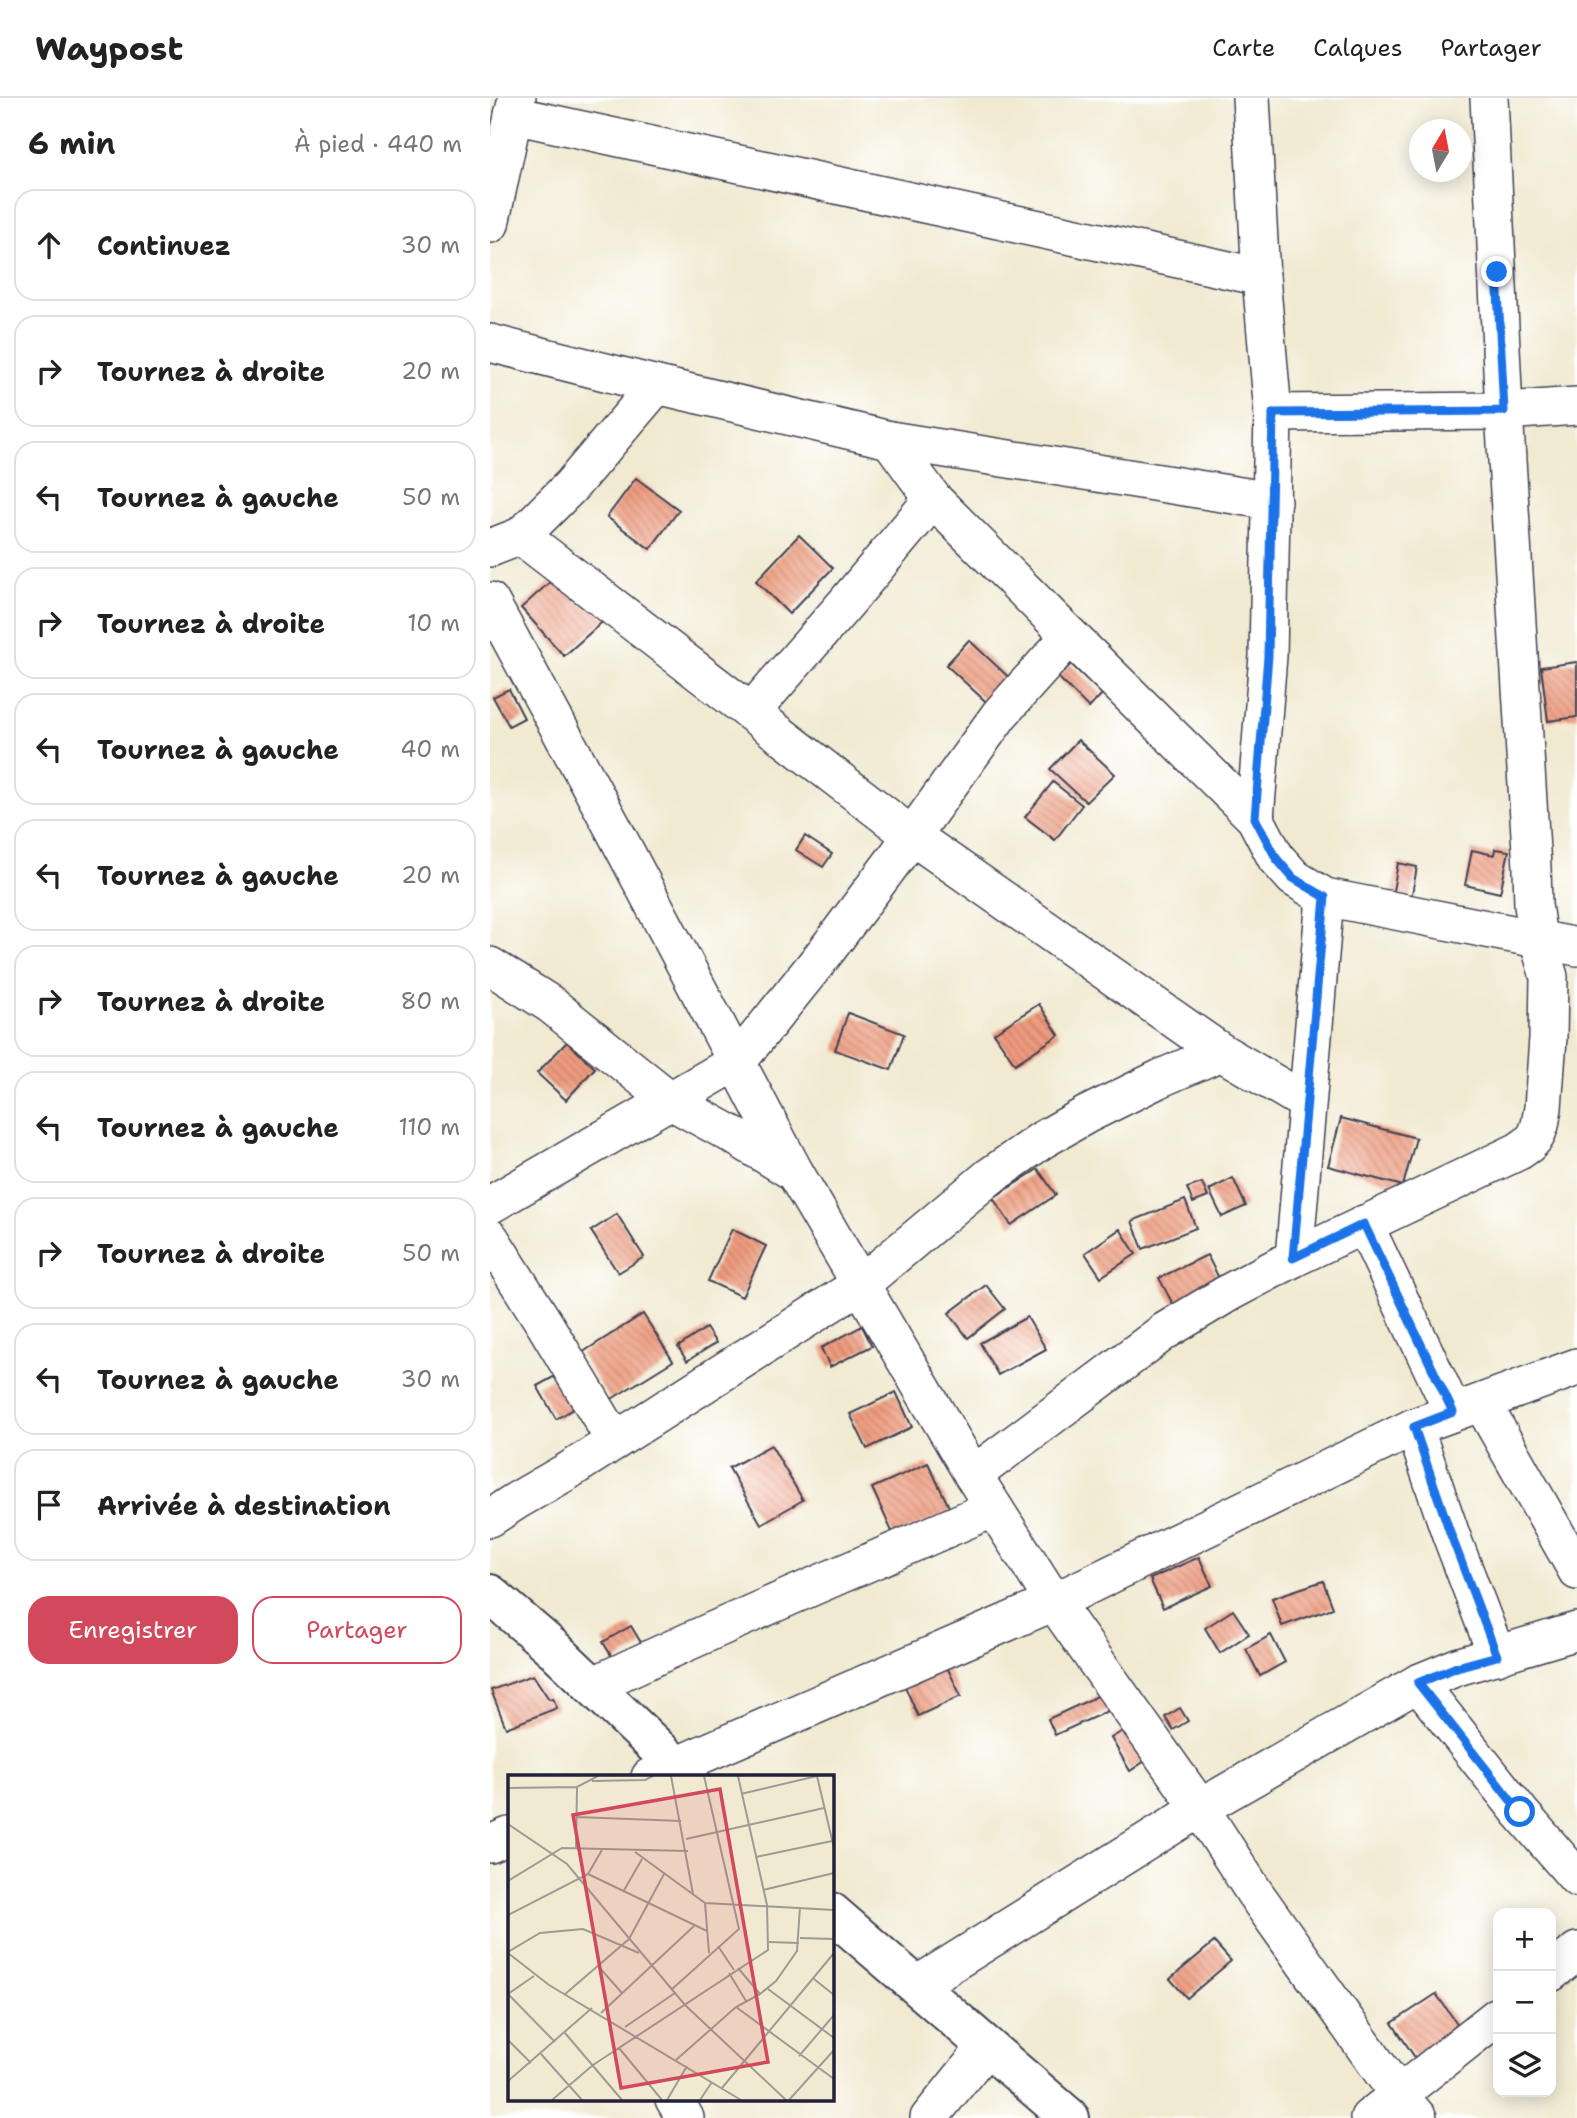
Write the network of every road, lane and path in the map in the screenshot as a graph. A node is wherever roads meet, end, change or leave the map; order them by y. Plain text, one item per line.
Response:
1 (1251, 98) edge
2 (1489, 98) edge
3 (515, 107) edge
4 (490, 224) edge
5 (1261, 277) junction
6 (490, 342) edge
7 (657, 386) junction
8 (1577, 406) edge
9 (1504, 411) junction
10 (1273, 413) junction
11 (890, 440) junction
12 (933, 499) junction
13 (1272, 501) junction
14 (505, 542) edge
15 (490, 601) edge
16 (1070, 636) junction
17 (751, 711) junction
18 (1255, 818) junction
19 (912, 836) junction
20 (1325, 897) junction
21 (1538, 939) junction
22 (1577, 947) edge
23 (490, 966) edge
24 (1221, 1052) junction
25 (738, 1061) junction
26 (671, 1101) junction
27 (1306, 1102) junction
28 (795, 1173) junction
29 (490, 1205) edge
30 (1364, 1224) junction
31 (490, 1238) edge
32 (1293, 1258) junction
33 (860, 1284) junction
34 (1577, 1367) edge
35 (1468, 1407) junction
36 (1414, 1427) junction
37 (615, 1441) junction
38 (973, 1475) junction
39 (994, 1508) junction
40 (490, 1518) edge
41 (1577, 1571) edge
42 (490, 1594) edge
43 (1054, 1602) junction
44 (1577, 1631) edge
45 (1497, 1656) junction
46 (1418, 1683) junction
47 (592, 1686) junction
48 (672, 1773) edge
49 (1200, 1808) junction
50 (508, 1836) edge
51 (490, 1844) edge
52 (1577, 1878) edge
53 (833, 1914) edge
54 (1577, 1951) edge
55 (1553, 1971) edge
56 (917, 1985) junction
57 (1493, 2021) edge
58 (987, 2046) junction
59 (675, 2100) edge
60 (1408, 2106) edge
61 (685, 2118) edge
62 (929, 2118) edge
63 (1070, 2118) edge
64 (1370, 2118) edge

1 - 5 street
2 - 9 street
3 - 4 street
3 - 5 street
5 - 10 street
6 - 7 street
7 - 11 street
7 - 14 street
8 - 9 street
9 - 10 street
9 - 21 street
10 - 13 street
11 - 12 street
11 - 13 street
12 - 16 street
12 - 17 street
13 - 18 street
14 - 17 street
15 - 25 street
16 - 18 street
16 - 19 street
17 - 19 street
18 - 20 street
19 - 24 street
19 - 25 street
20 - 21 street
20 - 27 street
21 - 22 street
21 - 30 street
23 - 26 street
24 - 27 street
24 - 33 street
25 - 26 street
25 - 28 street
26 - 28 street
26 - 29 street
27 - 32 street
28 - 33 street
30 - 32 street
30 - 35 street
31 - 37 street
32 - 38 street
33 - 37 street
33 - 38 street
34 - 35 street
35 - 36 street
35 - 41 street
36 - 43 street
36 - 45 street
37 - 40 street
38 - 39 street
39 - 43 street
39 - 47 street
42 - 47 main road
43 - 48 street
43 - 49 street
44 - 45 street
45 - 46 street
46 - 49 street
46 - 52 street
47 - 48 main road
49 - 56 street
49 - 60 street
50 - 51 street
53 - 56 main road
54 - 55 street
56 - 58 main road
57 - 60 street
58 - 62 street
58 - 63 main road
59 - 61 street
60 - 64 street

